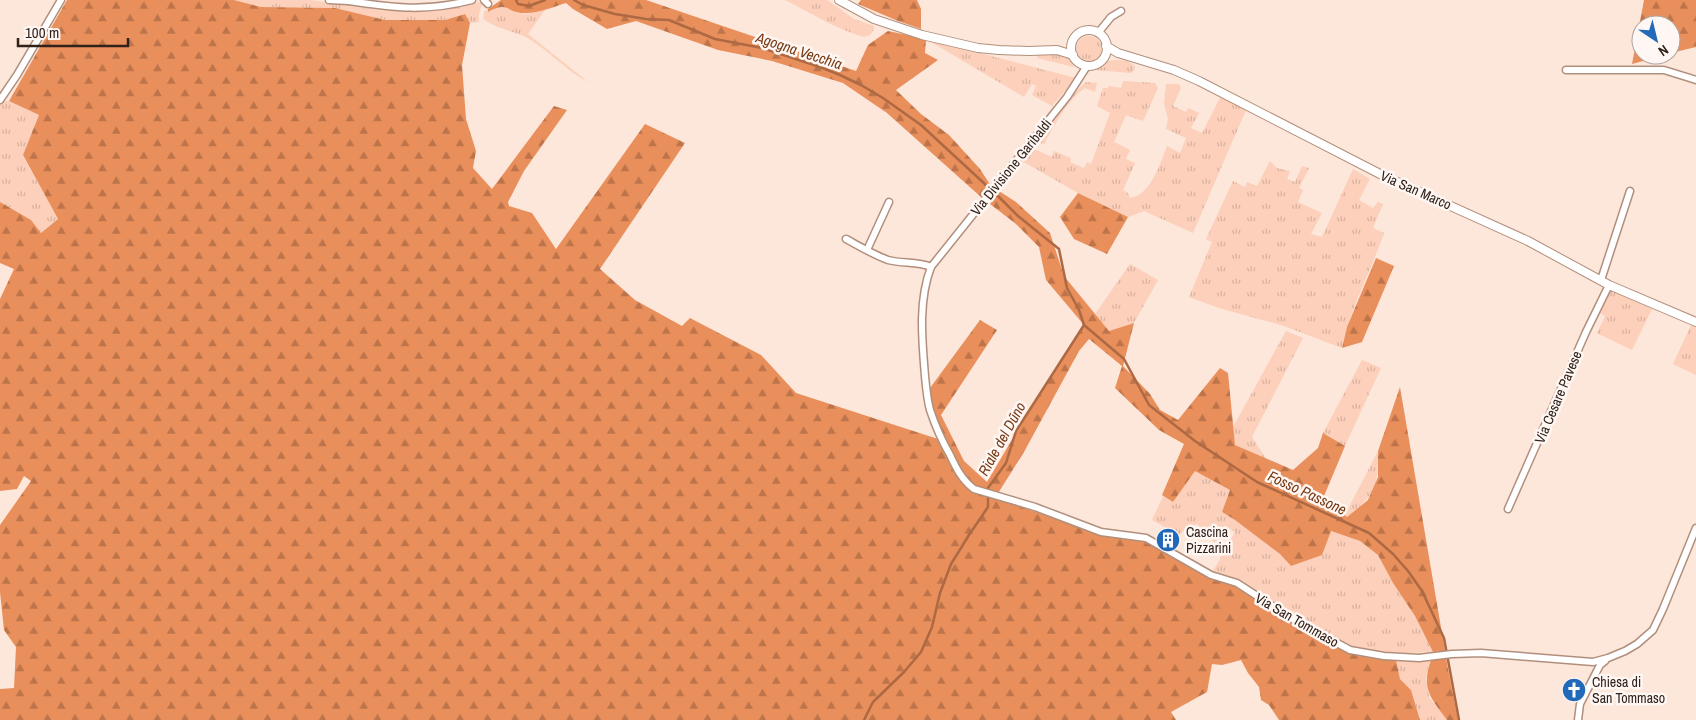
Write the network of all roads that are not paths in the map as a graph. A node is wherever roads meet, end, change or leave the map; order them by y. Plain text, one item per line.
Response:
1 (61, 0) edge
2 (329, 0) edge
3 (472, 0) edge
4 (840, 0) edge
5 (349, 1) edge
6 (1121, 11) dead end
7 (1098, 33) junction
8 (1073, 41) junction
9 (1106, 46) junction
10 (1057, 50) junction
11 (1072, 55) junction
12 (1102, 60) junction
13 (1137, 60) junction
14 (1087, 66) junction
15 (1566, 70) dead end
16 (1696, 80) edge
17 (0, 100) edge
18 (1630, 191) dead end
19 (889, 202) dead end
20 (846, 239) dead end
21 (867, 250) junction
22 (931, 267) junction
23 (1601, 280) junction
24 (1609, 285) junction
25 (1696, 322) edge
26 (1508, 509) dead end
27 (1696, 528) edge
28 (1608, 658) junction
29 (1578, 720) edge

1 - 17 street
2 - 5 street
3 - 5 street
4 - 10 street
6 - 7 street
7 - 8 street
7 - 9 street
8 - 10 street
8 - 11 street
9 - 12 street
9 - 13 street, Via San Marco
10 - 11 street
11 - 14 street
12 - 13 street, Via San Marco
12 - 14 street
13 - 23 street, Via San Marco
14 - 22 street, Via Divisione Garibaldi
15 - 16 street
18 - 23 street
19 - 21 street
20 - 21 street
21 - 22 street
22 - 28 street, Via San Tommaso
23 - 24 street, Via San Marco
24 - 25 street, Via San Marco
24 - 26 street, Via Cesare Pavese
27 - 28 street, Via San Tommaso
28 - 29 street

